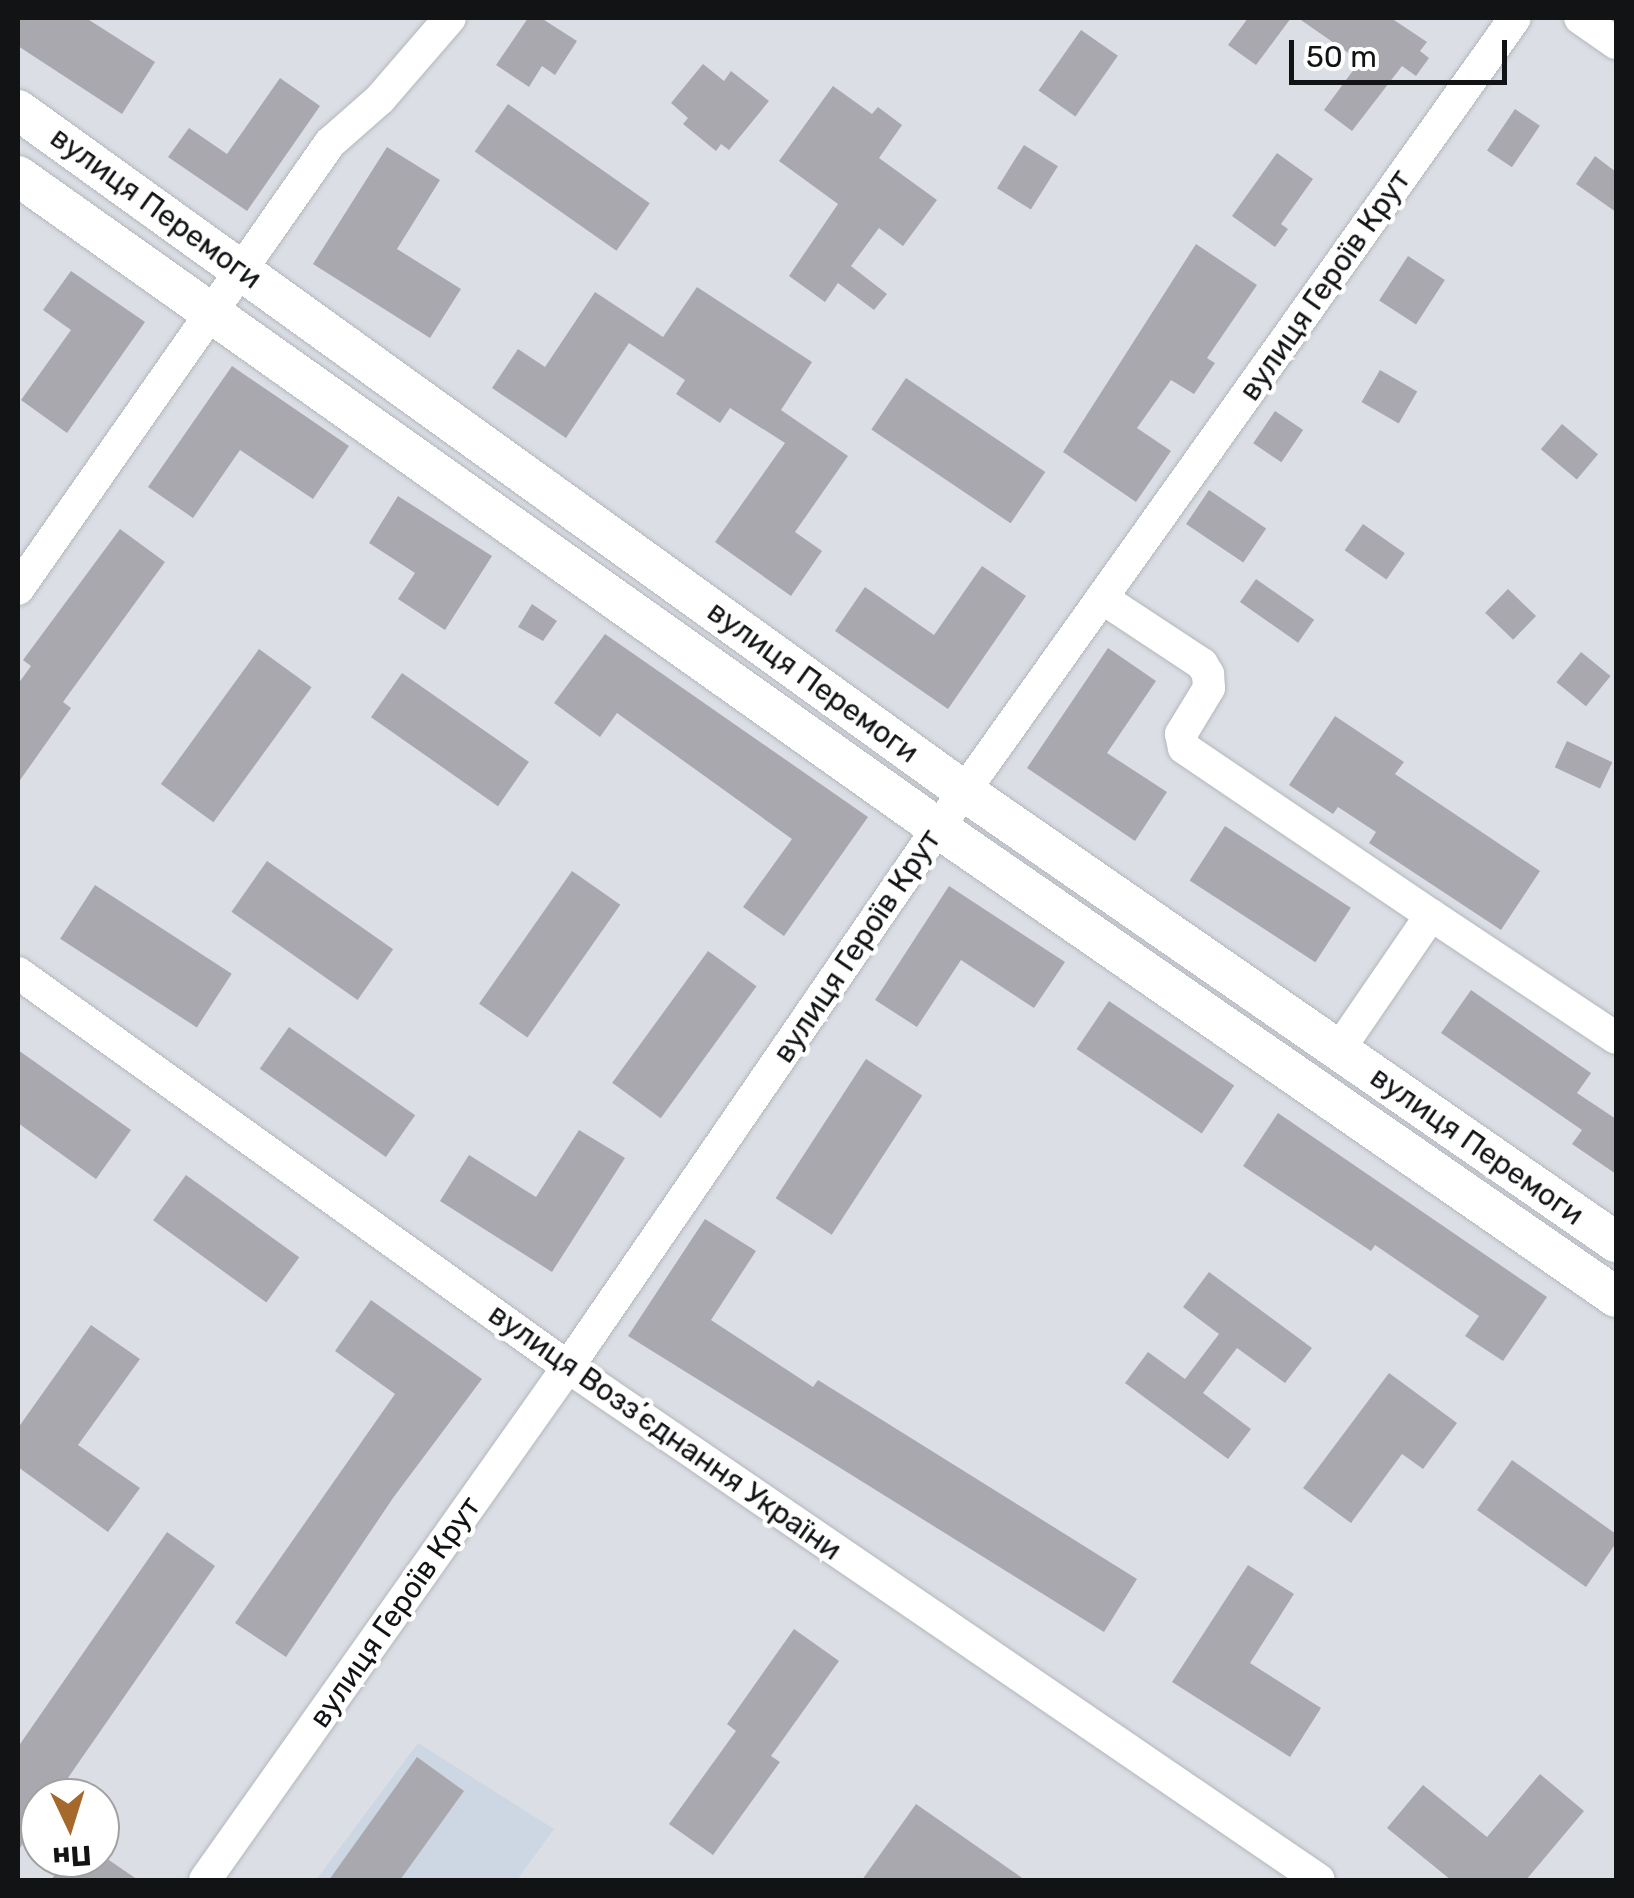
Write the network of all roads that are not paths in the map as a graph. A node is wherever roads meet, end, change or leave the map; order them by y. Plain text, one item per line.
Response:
1 (450, 18) edge
2 (1515, 18) edge
3 (1580, 18) edge
4 (1616, 43) edge
5 (18, 110) edge
6 (18, 176) edge
7 (239, 268) junction
8 (210, 310) junction
9 (18, 589) edge
10 (1102, 598) junction
11 (964, 791) junction
12 (938, 828) junction
13 (1432, 914) junction
14 (18, 972) edge
15 (1616, 1038) edge
16 (1338, 1050) junction
17 (1616, 1242) edge
18 (1616, 1298) edge
19 (568, 1367) junction
20 (205, 1880) edge
21 (1319, 1880) edge

1 - 7 street
2 - 10 street, вулиця Героїв Крут
3 - 4 street
5 - 7 main road, вулиця Перемоги
6 - 8 main road, вулиця Перемоги
7 - 8 street
7 - 11 main road, вулиця Перемоги
8 - 9 street
8 - 12 main road, вулиця Перемоги
10 - 11 street, вулиця Героїв Крут
10 - 13 street
11 - 12 street, вулиця Героїв Крут
11 - 16 main road, вулиця Перемоги
12 - 18 main road, вулиця Перемоги
12 - 19 street, вулиця Героїв Крут
13 - 15 street
13 - 16 street
14 - 19 street, вулиця Воззʼєднання України
16 - 17 main road, вулиця Перемоги
19 - 20 street, вулиця Героїв Крут
19 - 21 street, вулиця Воззʼєднання України

